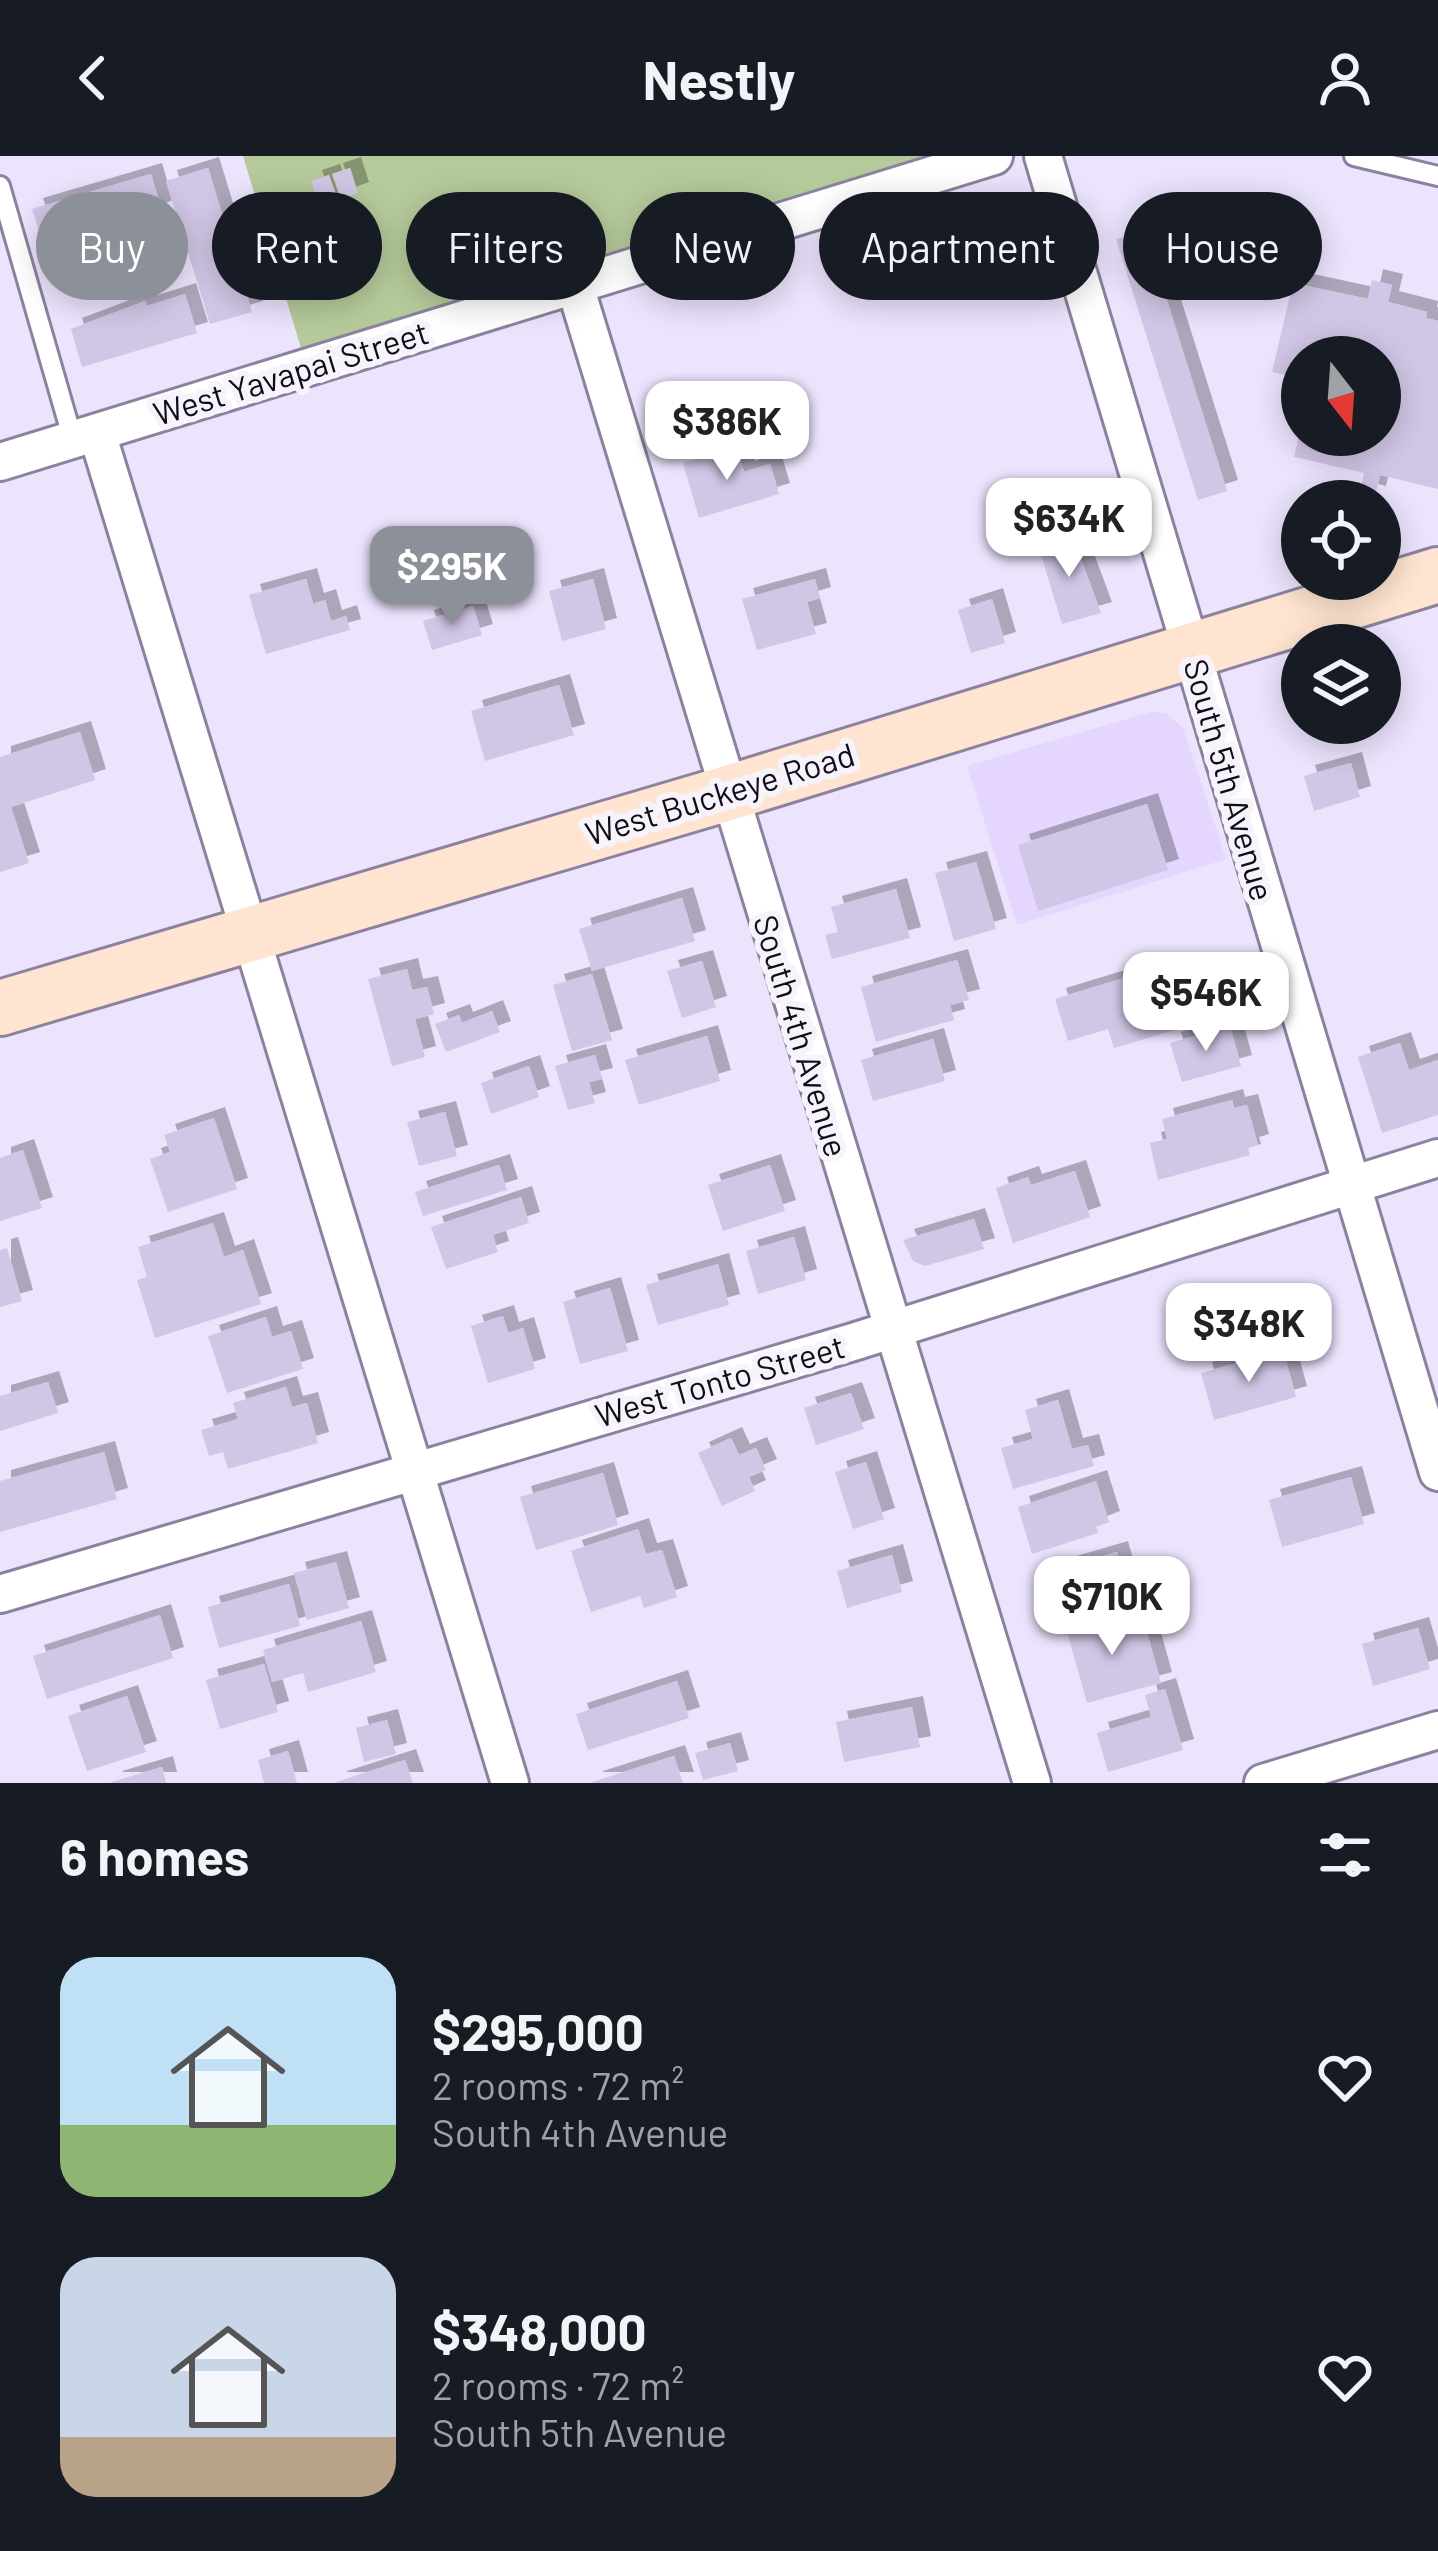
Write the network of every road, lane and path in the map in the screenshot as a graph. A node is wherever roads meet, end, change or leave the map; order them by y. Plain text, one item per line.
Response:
1 (994, 156) edge
2 (1354, 156) edge
3 (1047, 157) edge
4 (1438, 176) edge
5 (0, 186) edge
6 (606, 276) edge
7 (529, 300) edge
8 (579, 300) edge
9 (85, 436) junction
10 (0, 462) edge
11 (1438, 575) edge
12 (1190, 650) junction
13 (728, 793) junction
14 (250, 933) junction
15 (0, 1007) edge
16 (1438, 1158) edge
17 (1348, 1185) junction
18 (890, 1330) junction
19 (415, 1472) junction
20 (1438, 1472) edge
21 (0, 1594) edge
22 (1438, 1730) edge
23 (1271, 1782) edge
24 (510, 1783) edge
25 (1032, 1783) edge

1 - 6 street, West Yavapai Street
2 - 4 lane
3 - 12 street, South 5th Avenue
5 - 9 lane
7 - 9 street, West Yavapai Street
8 - 13 street, South 4th Avenue
9 - 10 street, West Yavapai Street
9 - 14 street
11 - 12 main road, West Buckeye Road
12 - 13 main road, West Buckeye Road
12 - 17 street, South 5th Avenue
13 - 14 main road, West Buckeye Road
13 - 18 street, South 4th Avenue
14 - 15 main road, West Buckeye Road
14 - 19 street
16 - 17 street, West Tonto Street
17 - 18 street, West Tonto Street
17 - 20 street, South 5th Avenue
18 - 19 street, West Tonto Street
18 - 25 street, South 4th Avenue
19 - 21 street, West Tonto Street
19 - 24 street
22 - 23 street

